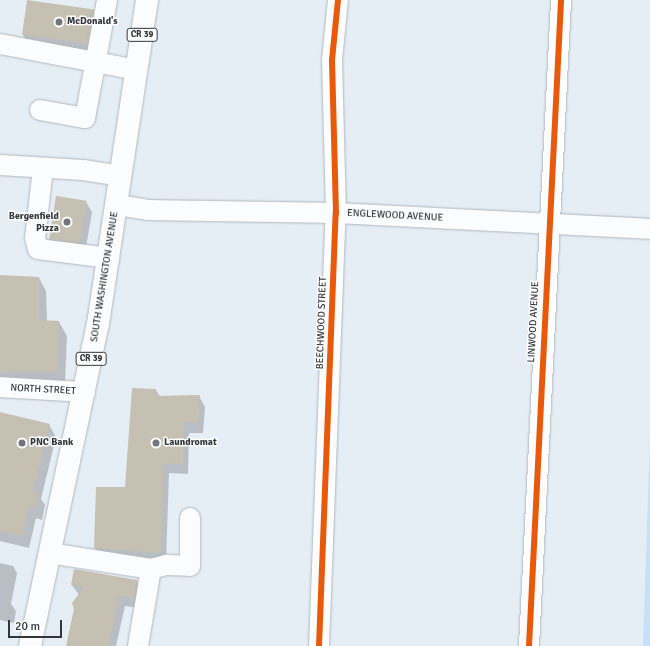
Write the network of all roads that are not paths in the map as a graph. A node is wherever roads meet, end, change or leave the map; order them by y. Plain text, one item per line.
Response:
1 (107, 0) edge
2 (147, 0) edge
3 (338, 0) edge
4 (561, 0) edge
5 (0, 44) edge
6 (95, 62) junction
7 (137, 70) junction
8 (40, 110) dead end
9 (0, 165) edge
10 (43, 168) junction
11 (121, 176) junction
12 (117, 205) junction
13 (336, 213) junction
14 (549, 224) junction
15 (650, 229) edge
16 (109, 258) junction
17 (0, 387) edge
18 (85, 392) junction
19 (190, 518) dead end
20 (50, 553) junction
21 (151, 569) junction
22 (30, 646) edge
23 (138, 646) edge
24 (319, 646) edge
25 (529, 646) edge

1 - 6 street
2 - 7 main road, SOUTH WASHINGTON AVENUE / CR 39
3 - 13 street, BEECHWOOD STREET
4 - 14 street, LINWOOD AVENUE
5 - 6 street
6 - 7 street
6 - 8 street
7 - 11 main road, SOUTH WASHINGTON AVENUE / CR 39
9 - 10 street
10 - 11 street
10 - 16 street
11 - 12 main road, SOUTH WASHINGTON AVENUE / CR 39
12 - 13 street, ENGLEWOOD AVENUE
12 - 16 main road, SOUTH WASHINGTON AVENUE / CR 39
13 - 14 street, ENGLEWOOD AVENUE
13 - 24 street, BEECHWOOD STREET
14 - 15 street, ENGLEWOOD AVENUE
14 - 25 street, LINWOOD AVENUE
16 - 18 main road, SOUTH WASHINGTON AVENUE / CR 39
17 - 18 street, NORTH STREET
18 - 20 main road, SOUTH WASHINGTON AVENUE / CR 39
19 - 21 street
20 - 21 street
20 - 22 main road, SOUTH WASHINGTON AVENUE / CR 39
21 - 23 street

